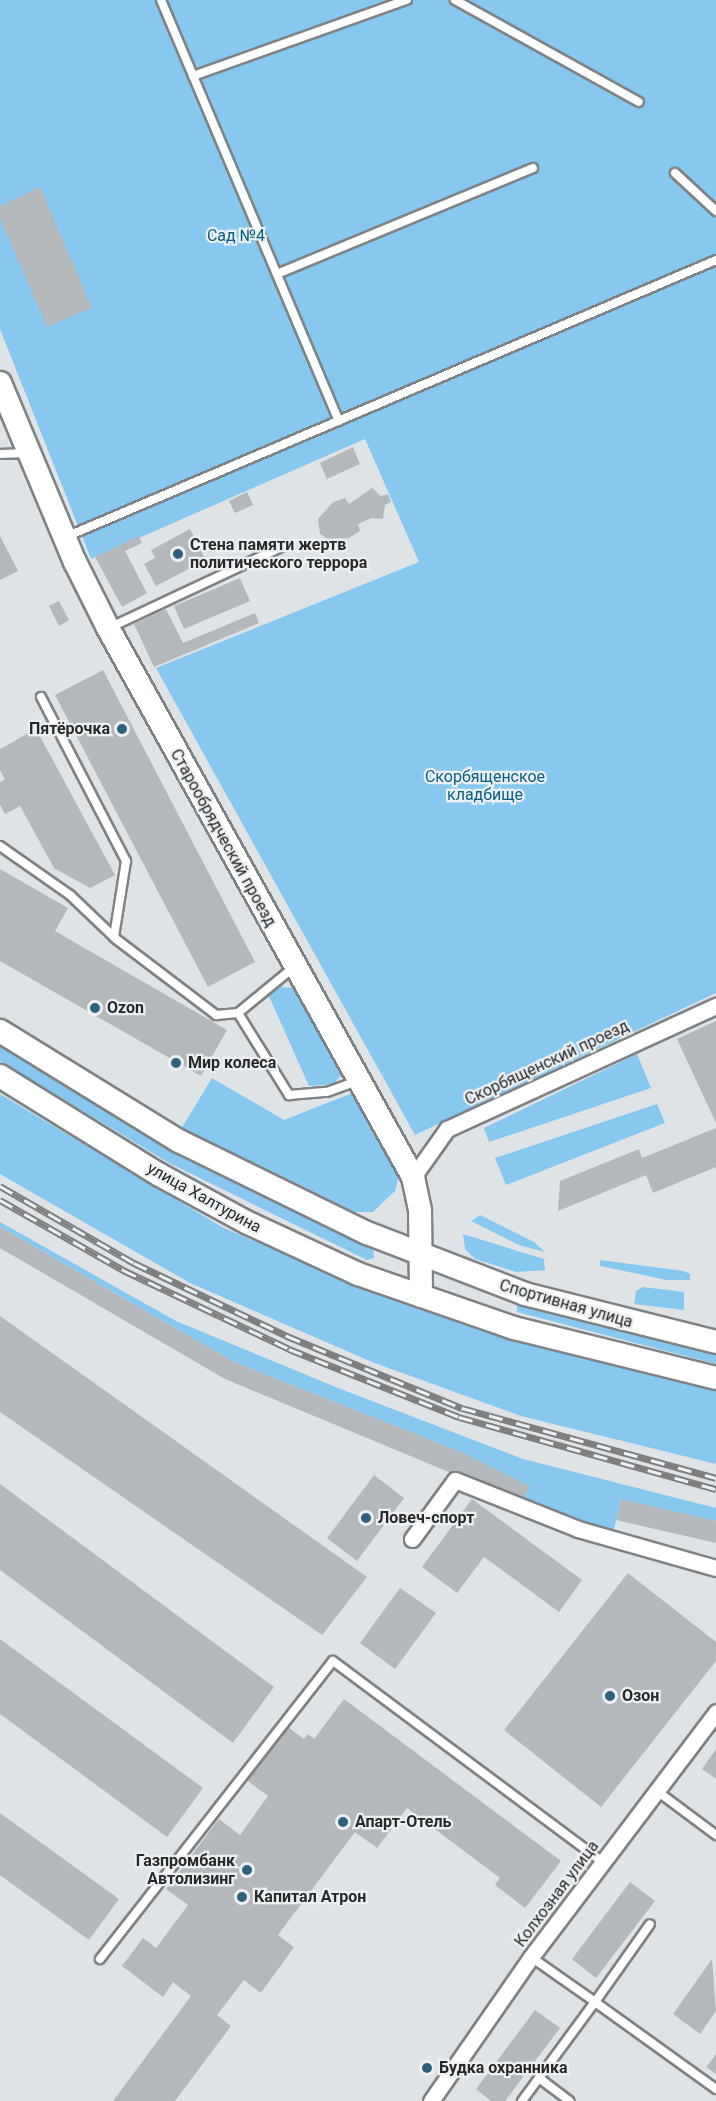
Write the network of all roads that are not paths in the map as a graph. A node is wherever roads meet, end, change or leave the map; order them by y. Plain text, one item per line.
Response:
1 (161, 0) edge
2 (407, 0) edge
3 (454, 0) edge
4 (193, 76) junction
5 (639, 102) dead end
6 (533, 168) dead end
7 (675, 173) dead end
8 (716, 211) edge
9 (716, 260) edge
10 (277, 274) junction
11 (0, 383) edge
12 (339, 421) junction
13 (27, 452) junction
14 (0, 454) edge
15 (64, 538) junction
16 (285, 545) dead end
17 (108, 628) junction
18 (41, 697) dead end
19 (0, 846) edge
20 (116, 939) junction
21 (294, 967) junction
22 (716, 1006) edge
23 (238, 1013) junction
24 (0, 1031) edge
25 (0, 1076) edge
26 (360, 1081) junction
27 (413, 1177) junction
28 (419, 1255) junction
29 (421, 1296) junction
30 (716, 1342) edge
31 (716, 1378) edge
32 (412, 1539) dead end
33 (716, 1568) edge
34 (716, 1712) edge
35 (657, 1791) junction
36 (714, 1831) edge
37 (604, 1862) junction
38 (650, 1924) dead end
39 (531, 1958) junction
40 (100, 1959) dead end
41 (595, 2002) junction
42 (539, 2078) junction
43 (716, 2089) edge
44 (431, 2101) edge
45 (522, 2101) edge
46 (569, 2101) edge

1 - 4 lane
2 - 4 lane
3 - 5 lane
4 - 10 lane
6 - 10 lane
7 - 8 lane
9 - 12 lane
10 - 12 lane
11 - 13 main road, Старообрядческий проезд
12 - 15 lane
13 - 14 lane
13 - 15 main road, Старообрядческий проезд
15 - 17 main road, Старообрядческий проезд
16 - 17 lane
17 - 21 main road, Старообрядческий проезд
18 - 20 lane
19 - 20 lane
20 - 23 lane
21 - 23 lane
21 - 26 main road, Старообрядческий проезд
22 - 27 street, Скорбященский проезд
23 - 26 lane
24 - 28 main road
25 - 29 main road, улица Халтурина
26 - 27 main road, Старообрядческий проезд
27 - 28 main road, Старообрядческий проезд
28 - 29 main road, Старообрядческий проезд
28 - 30 main road, Спортивная улица
29 - 31 main road, Спортивная улица
32 - 33 street
34 - 35 street, Колхозная улица
35 - 36 lane
35 - 37 street, Колхозная улица
37 - 39 street, Колхозная улица
37 - 40 lane
38 - 41 lane
39 - 41 lane
39 - 44 street, Колхозная улица
41 - 42 lane
41 - 43 lane
42 - 45 lane
42 - 46 lane

